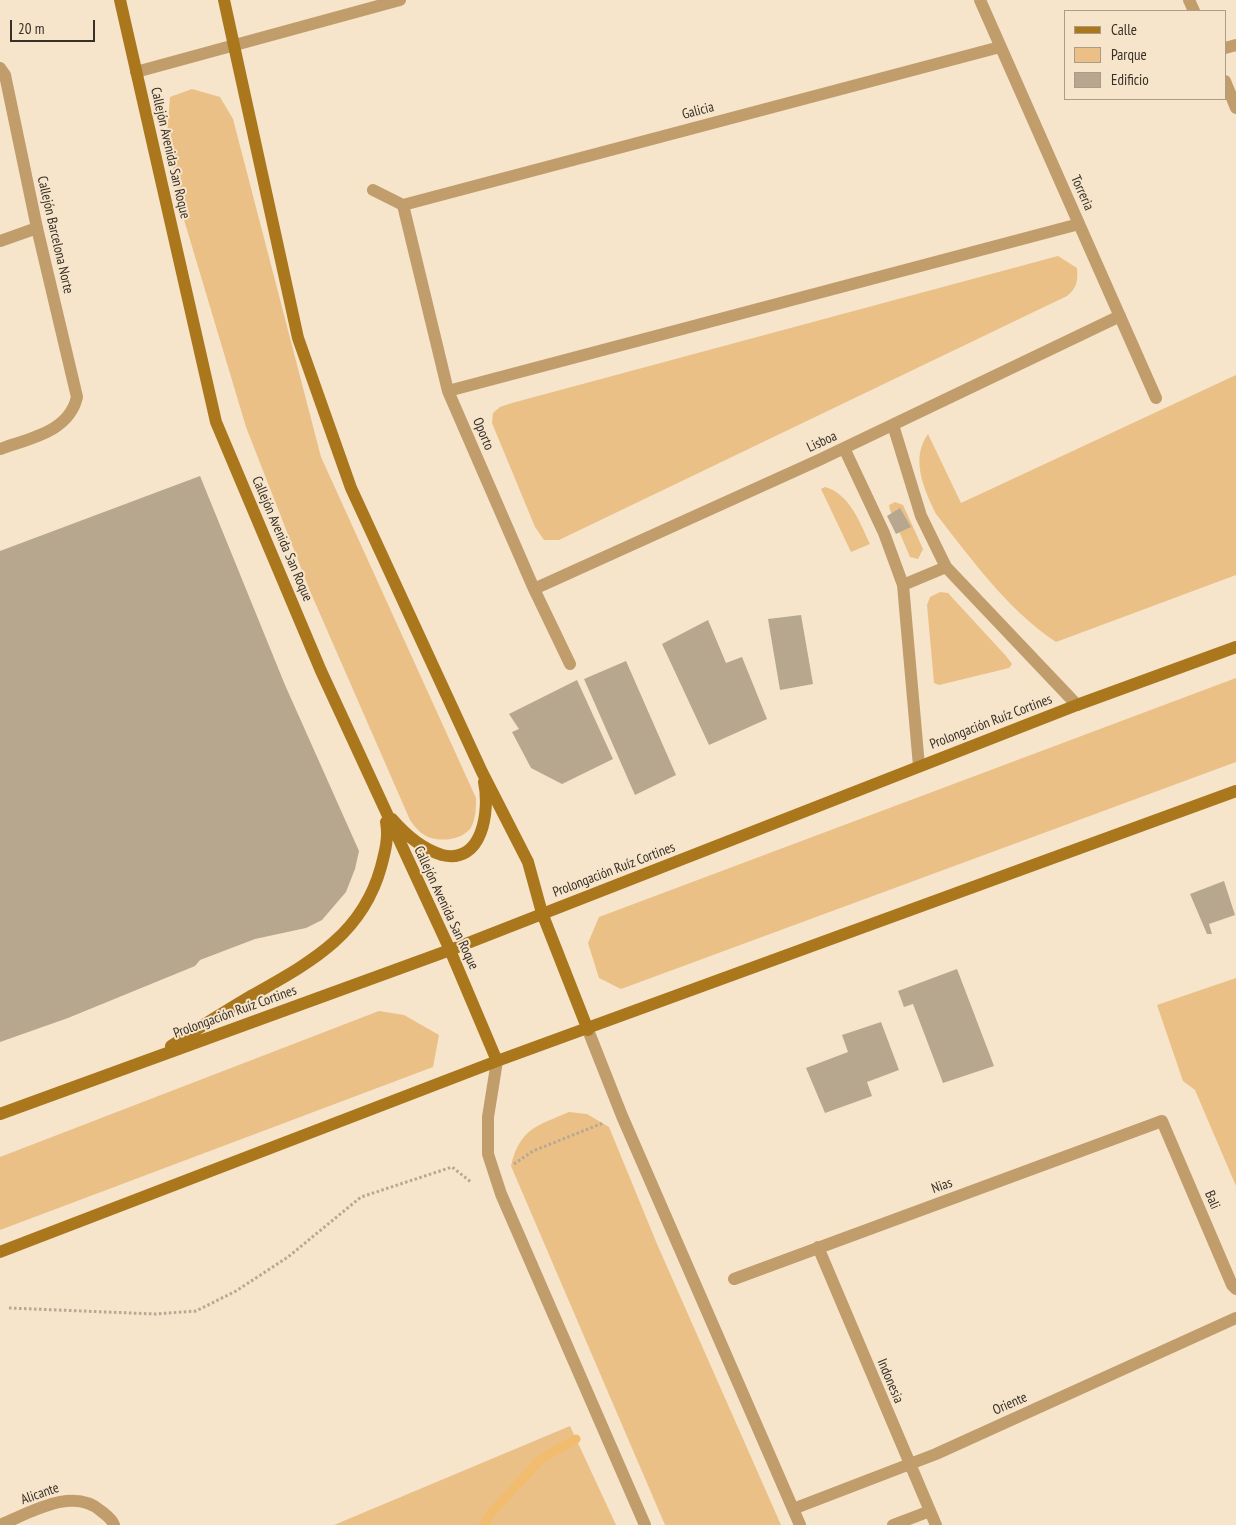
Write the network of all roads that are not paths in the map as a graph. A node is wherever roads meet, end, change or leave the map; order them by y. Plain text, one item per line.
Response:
1 (120, 0) edge
2 (400, 0) edge
3 (980, 0) edge
4 (222, 1) edge
5 (233, 46) junction
6 (1000, 47) junction
7 (0, 68) edge
8 (136, 72) junction
9 (1226, 83) edge
10 (1236, 108) edge
11 (373, 190) dead end
12 (403, 204) junction
13 (1079, 224) junction
14 (37, 228) junction
15 (0, 241) edge
16 (1120, 316) junction
17 (448, 391) junction
18 (1156, 398) dead end
19 (892, 425) junction
20 (844, 448) junction
21 (0, 449) edge
22 (946, 567) junction
23 (903, 585) junction
24 (534, 589) junction
25 (1236, 647) edge
26 (570, 664) dead end
27 (1077, 705) junction
28 (919, 766) junction
29 (482, 772) junction
30 (1236, 791) edge
31 (384, 810) junction
32 (542, 913) junction
33 (450, 950) junction
34 (588, 1030) junction
35 (147, 1061) junction
36 (497, 1061) junction
37 (0, 1114) edge
38 (1162, 1121) joint
39 (818, 1248) junction
40 (0, 1252) edge
41 (734, 1279) dead end
42 (1236, 1289) edge
43 (1236, 1318) edge
44 (910, 1464) junction
45 (793, 1509) junction
46 (930, 1511) junction
47 (0, 1525) edge
48 (114, 1525) edge
49 (645, 1525) edge
50 (800, 1525) edge
51 (893, 1525) edge
52 (936, 1525) edge

1 - 8 street, Callejón Avenida San Roque
2 - 5 street
3 - 6 street, Torreria
4 - 5 street
5 - 8 street
5 - 29 street
6 - 12 street, Galicia
6 - 13 street, Torreria
7 - 14 street, Callejón Barcelona Norte
8 - 31 street, Callejón Avenida San Roque
9 - 10 street
11 - 12 street
12 - 17 street, Oporto
13 - 16 street, Torreria
13 - 17 street
14 - 15 street
14 - 21 street, Callejón Barcelona Norte
16 - 18 street, Torreria
16 - 19 street, Lisboa
17 - 24 street, Oporto
19 - 20 street, Lisboa
19 - 22 street
20 - 23 street
20 - 24 street, Lisboa
22 - 23 street
22 - 27 street
23 - 28 street
24 - 26 street, Oporto
25 - 27 street, Prolongación Ruíz Cortines
27 - 28 street, Prolongación Ruíz Cortines
28 - 32 street, Prolongación Ruíz Cortines
29 - 31 street
29 - 32 street
30 - 34 street
31 - 33 street, Callejón Avenida San Roque
31 - 35 street
32 - 33 street, Prolongación Ruíz Cortines
32 - 34 street
33 - 35 street, Prolongación Ruíz Cortines
33 - 36 street, Callejón Avenida San Roque
34 - 36 street
34 - 45 street
35 - 37 street, Prolongación Ruíz Cortines
36 - 40 street
36 - 49 street
38 - 39 street, Nias
38 - 42 street, Bali
39 - 41 street, Nias
39 - 44 street, Indonesia
43 - 44 street, Oriente
44 - 45 street, Oriente
44 - 46 street, Indonesia
45 - 50 street
46 - 51 street
46 - 52 street, Indonesia
47 - 48 street, Alicante

